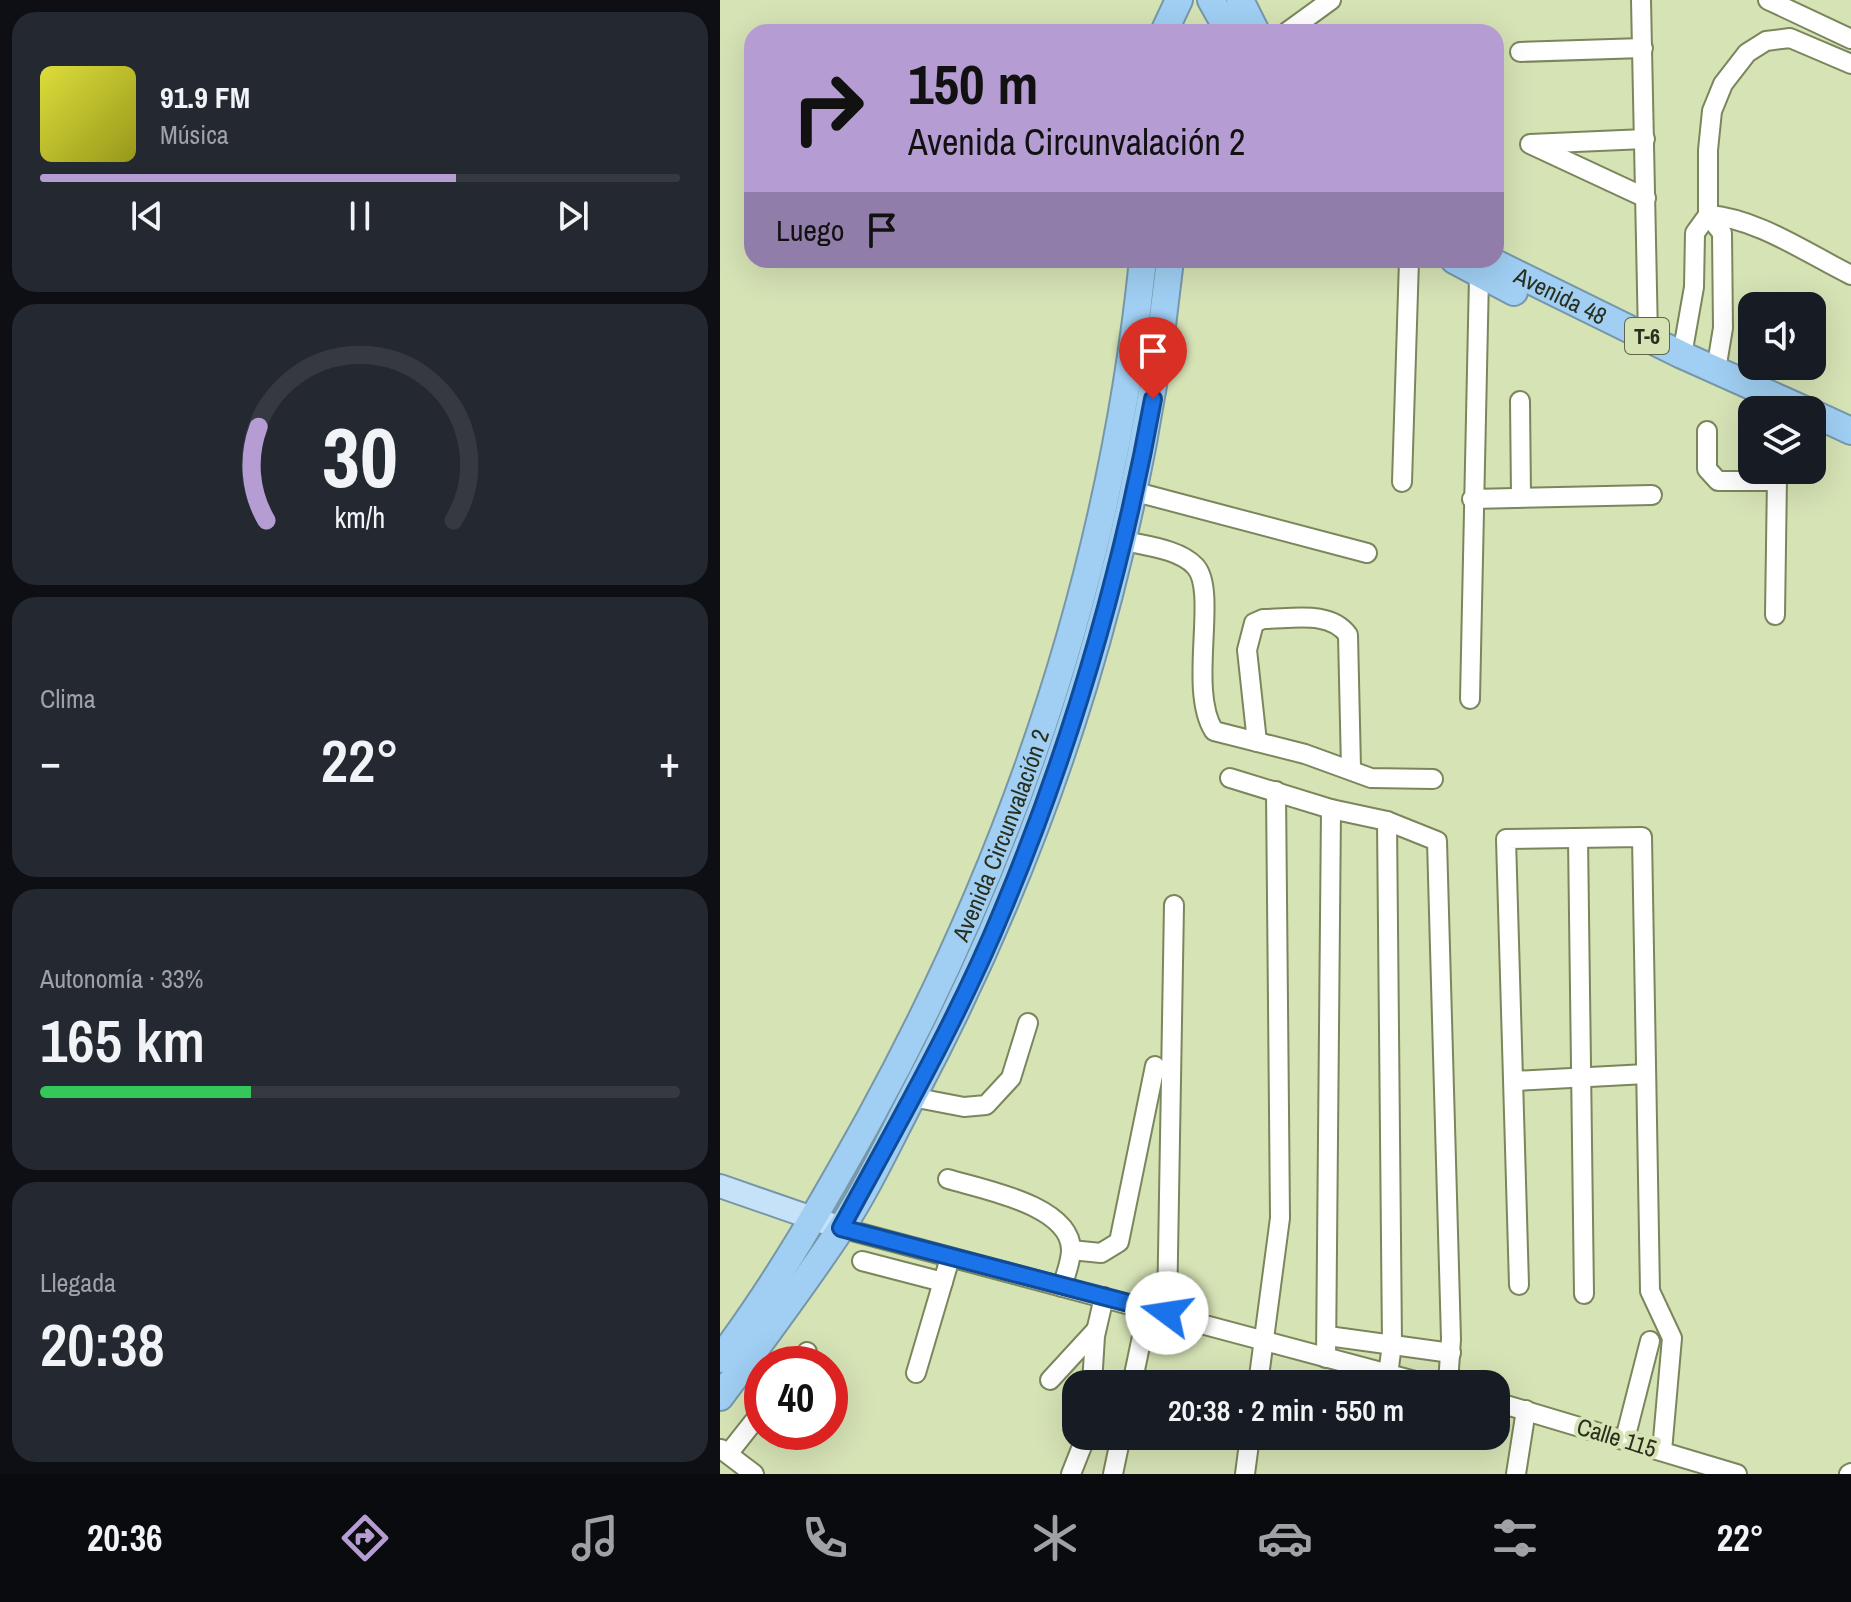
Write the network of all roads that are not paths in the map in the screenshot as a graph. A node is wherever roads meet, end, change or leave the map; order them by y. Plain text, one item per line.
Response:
1 (1160, 0) edge
2 (1179, 0) edge
3 (1240, 0) edge
4 (1330, 0) edge
5 (1641, 0) edge
6 (1768, 0) edge
7 (1215, 3) edge
8 (1162, 24) edge
9 (1166, 24) edge
10 (1206, 24) edge
11 (1225, 24) edge
12 (1252, 24) edge
13 (1298, 24) edge
14 (1851, 39) edge
15 (1643, 48) junction
16 (1520, 52) dead end
17 (1851, 64) edge
18 (1645, 139) junction
19 (1646, 198) junction
20 (1708, 215) junction
21 (1142, 268) edge
22 (1169, 268) edge
23 (1409, 268) edge
24 (1484, 268) edge
25 (1851, 275) edge
26 (1648, 337) junction
27 (1682, 355) junction
28 (1716, 370) junction
29 (1738, 396) edge
30 (1774, 396) edge
31 (1520, 401) dead end
32 (1826, 419) edge
33 (1707, 431) dead end
34 (1851, 431) edge
35 (1826, 437) edge
36 (1851, 449) edge
37 (1738, 481) edge
38 (1402, 482) dead end
39 (1779, 484) edge
40 (1136, 492) junction
41 (1652, 495) dead end
42 (1521, 496) junction
43 (1472, 499) junction
44 (1125, 541) junction
45 (1367, 553) dead end
46 (1775, 615) dead end
47 (1470, 699) dead end
48 (1257, 742) junction
49 (1351, 768) junction
50 (1230, 778) dead end
51 (1433, 779) dead end
52 (1276, 791) junction
53 (1331, 809) junction
54 (1387, 821) junction
55 (1578, 838) junction
56 (1174, 905) dead end
57 (1028, 1023) dead end
58 (1155, 1066) dead end
59 (1646, 1074) junction
60 (1578, 1076) junction
61 (1514, 1081) junction
62 (912, 1097) junction
63 (948, 1179) dead end
64 (720, 1186) edge
65 (814, 1220) junction
66 (841, 1228) junction
67 (1071, 1250) junction
68 (950, 1258) junction
69 (862, 1261) dead end
70 (943, 1282) junction
71 (1519, 1285) dead end
72 (1062, 1287) junction
73 (1584, 1294) dead end
74 (1104, 1297) junction
75 (1148, 1308) junction
76 (1167, 1313) junction
77 (1096, 1330) junction
78 (1328, 1336) junction
79 (1650, 1341) dead end
80 (1264, 1342) junction
81 (1392, 1344) junction
82 (1451, 1353) junction
83 (1326, 1358) junction
84 (720, 1359) edge
85 (1093, 1370) edge
86 (1135, 1370) edge
87 (1260, 1370) edge
88 (1370, 1370) edge
89 (1389, 1370) edge
90 (1449, 1370) edge
91 (916, 1373) dead end
92 (1050, 1380) dead end
93 (720, 1397) edge
94 (1510, 1406) edge
95 (1526, 1410) junction
96 (744, 1430) edge
97 (1625, 1439) junction
98 (1080, 1450) edge
99 (1118, 1450) edge
100 (1248, 1450) edge
101 (724, 1451) edge
102 (1662, 1451) junction
103 (754, 1474) edge
104 (1071, 1474) edge
105 (1113, 1474) edge
106 (1245, 1474) edge
107 (1516, 1474) edge
108 (1737, 1474) edge

1 - 8 highway
2 - 9 highway
3 - 12 highway
4 - 13 street
5 - 15 street
6 - 14 street
7 - 10 highway
7 - 11 highway
15 - 16 street
15 - 18 street
17 - 20 street
18 - 19 street
18 - 19 street
19 - 26 street
20 - 25 street
20 - 27 street
20 - 28 street
21 - 65 highway, Avenida Circunvalación 2
22 - 40 highway, Avenida Circunvalación 2
23 - 38 street
24 - 26 highway, Avenida 48 / T-6
24 - 29 highway, Avenida 48 / T-6
24 - 43 street
26 - 27 highway, Avenida 48 / T-6
27 - 28 highway, Avenida 48 / T-6
28 - 30 highway, Avenida 48 / T-6
31 - 42 street
32 - 34 highway
33 - 37 street
35 - 36 highway
39 - 46 street
40 - 44 highway, Avenida Circunvalación 2
40 - 45 street
41 - 42 street
42 - 43 street
43 - 47 street
44 - 48 street
44 - 62 highway, Avenida Circunvalación 2
48 - 49 street
48 - 49 street
49 - 51 street
50 - 52 street
52 - 53 street
52 - 80 street
53 - 54 street
53 - 78 street
54 - 81 street
54 - 82 street
55 - 59 street
55 - 60 street
55 - 61 street
56 - 76 street
57 - 62 street
58 - 67 street
59 - 60 street
59 - 102 street
60 - 61 street
60 - 73 street
61 - 71 street
62 - 66 highway, Avenida Circunvalación 2
63 - 67 street
64 - 65 main road
65 - 66 main road
65 - 84 highway, Avenida Circunvalación 2
66 - 68 street
66 - 93 highway, Avenida Circunvalación 2
67 - 72 street
68 - 70 street
68 - 72 street
69 - 70 street
70 - 91 street
72 - 74 street
74 - 75 street
74 - 77 street
75 - 76 street
75 - 86 street
76 - 80 street
77 - 85 street
77 - 92 street
78 - 81 street
78 - 83 street
79 - 97 street
80 - 83 street
80 - 87 street
81 - 82 street
81 - 89 street
82 - 90 street
83 - 88 street
94 - 95 street, Calle 115
95 - 97 street, Calle 115
95 - 107 street
96 - 101 street
97 - 102 street, Calle 115
98 - 104 street
99 - 105 street
100 - 106 street
101 - 103 street
102 - 108 street, Calle 115

